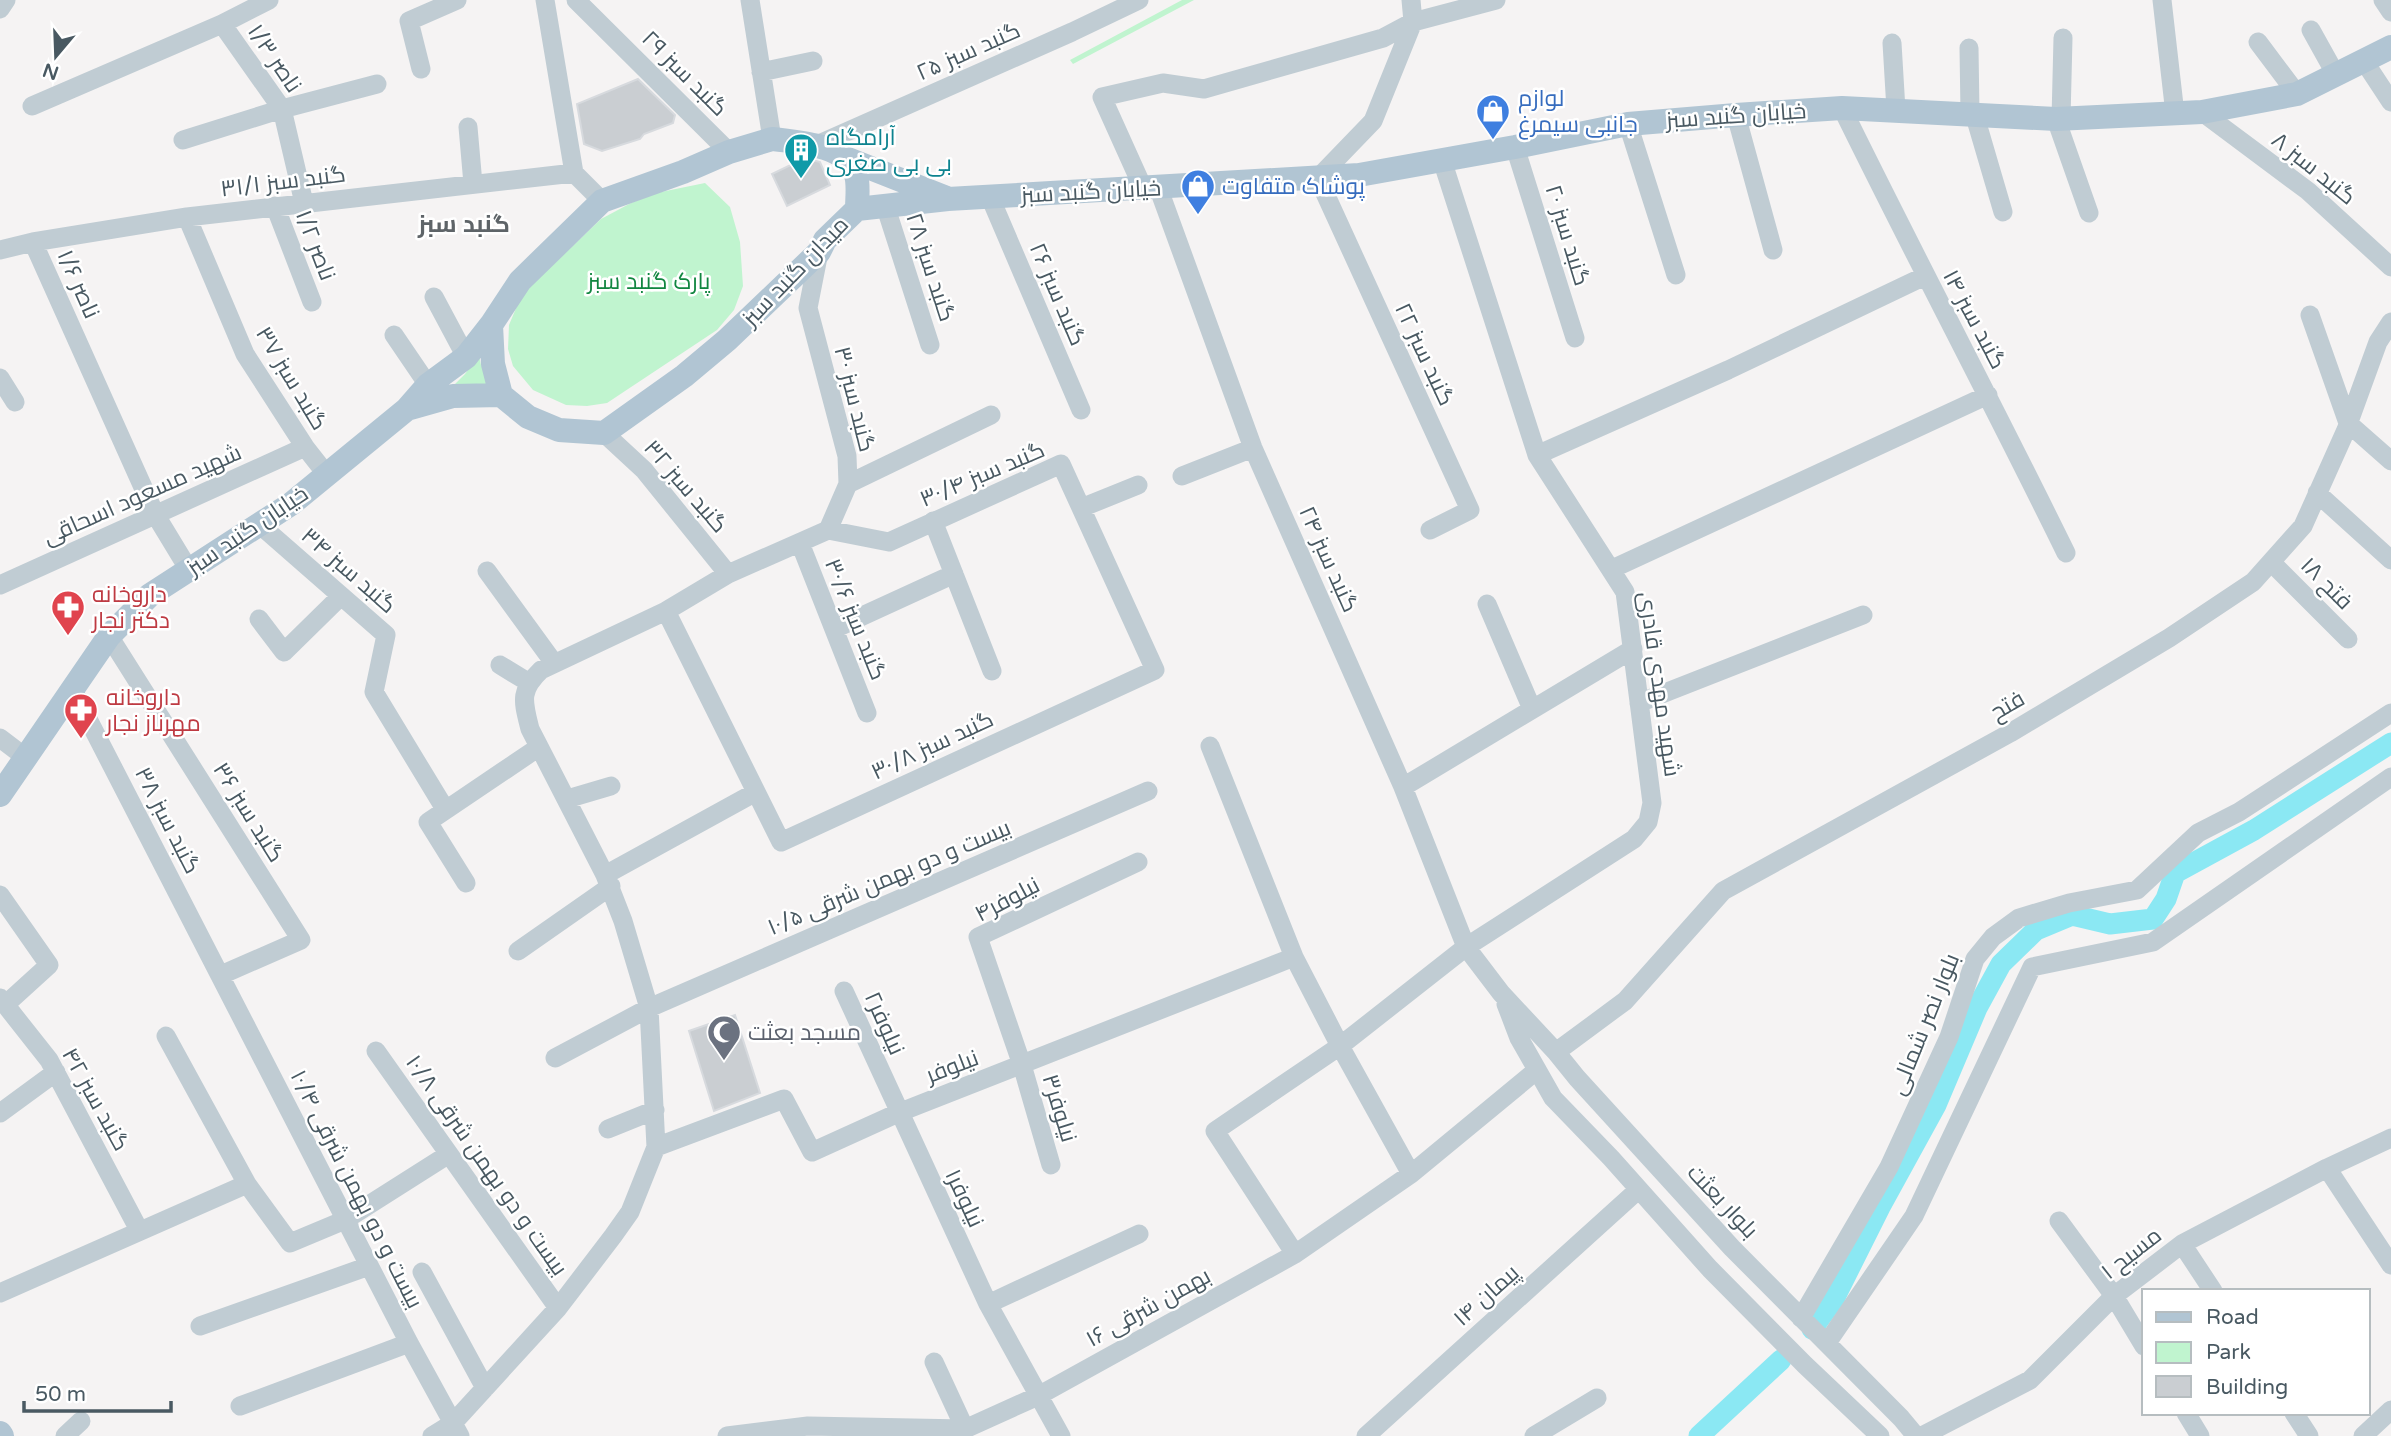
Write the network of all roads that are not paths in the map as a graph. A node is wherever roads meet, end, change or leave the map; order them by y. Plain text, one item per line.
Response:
1 (6, 0) edge
2 (269, 0) edge
3 (457, 0) edge
4 (545, 0) edge
5 (576, 0) edge
6 (750, 0) edge
7 (1139, 0) edge
8 (1411, 0) edge
9 (1496, 0) edge
10 (2162, 0) edge
11 (2383, 0) edge
12 (0, 9) edge
13 (2391, 12) edge
14 (1413, 22) junction
15 (222, 24) junction
16 (2311, 30) dead end
17 (2063, 38) dead end
18 (2258, 42) dead end
19 (1892, 43) dead end
20 (2391, 47) edge
21 (1969, 48) dead end
22 (813, 61) dead end
23 (2364, 61) junction
24 (421, 69) dead end
25 (761, 72) junction
26 (2336, 75) junction
27 (377, 84) dead end
28 (2297, 94) junction
29 (2391, 102) edge
30 (32, 106) dead end
31 (1842, 108) junction
32 (282, 109) junction
33 (1896, 110) junction
34 (2202, 111) junction
35 (1972, 113) junction
36 (2175, 114) junction
37 (1736, 115) junction
38 (2059, 119) junction
39 (1628, 124) junction
40 (468, 127) dead end
41 (772, 139) junction
42 (183, 140) dead end
43 (817, 145) junction
44 (1515, 147) junction
45 (729, 152) junction
46 (845, 158) junction
47 (1442, 160) junction
48 (573, 173) junction
49 (1318, 178) junction
50 (473, 184) junction
51 (1150, 188) junction
52 (990, 197) junction
53 (948, 199) junction
54 (602, 201) junction
55 (303, 203) junction
56 (885, 205) junction
57 (275, 206) junction
58 (858, 209) junction
59 (2003, 212) dead end
60 (2089, 213) dead end
61 (187, 217) junction
62 (33, 242) junction
63 (0, 250) edge
64 (1773, 250) dead end
65 (819, 251) junction
66 (2391, 267) edge
67 (1676, 275) dead end
68 (1925, 276) junction
69 (434, 297) dead end
70 (312, 302) dead end
71 (2310, 315) dead end
72 (2391, 322) edge
73 (491, 325) junction
74 (394, 335) dead end
75 (1575, 338) dead end
76 (930, 345) dead end
77 (466, 357) junction
78 (0, 378) edge
79 (428, 385) junction
80 (1988, 395) junction
81 (501, 396) junction
82 (15, 402) dead end
83 (407, 409) junction
84 (1081, 410) dead end
85 (991, 415) dead end
86 (2348, 424) junction
87 (604, 433) junction
88 (305, 447) junction
89 (1254, 448) junction
90 (1537, 455) junction
91 (2391, 461) edge
92 (327, 475) junction
93 (1182, 475) dead end
94 (848, 484) junction
95 (1138, 485) dead end
96 (2317, 493) junction
97 (1081, 508) junction
98 (155, 514) junction
99 (933, 520) junction
100 (260, 525) junction
101 (828, 530) junction
102 (1430, 530) dead end
103 (800, 542) junction
104 (2066, 553) dead end
105 (2391, 560) edge
106 (2271, 562) junction
107 (1612, 569) junction
108 (189, 570) junction
109 (487, 571) dead end
110 (728, 574) junction
111 (954, 574) junction
112 (0, 586) edge
113 (341, 596) junction
114 (1487, 604) dead end
115 (666, 611) junction
116 (1863, 615) dead end
117 (259, 619) dead end
118 (834, 629) junction
119 (109, 636) junction
120 (2348, 639) dead end
121 (1633, 649) junction
122 (554, 663) junction
123 (500, 665) dead end
124 (1155, 670) joint
125 (992, 671) dead end
126 (528, 682) junction
127 (72, 688) junction
128 (1639, 703) junction
129 (1532, 709) junction
130 (867, 713) dead end
131 (2391, 713) edge
132 (0, 738) edge
133 (1210, 746) dead end
134 (539, 747) junction
135 (25, 757) junction
136 (2390, 779) edge
137 (611, 786) dead end
138 (1403, 787) junction
139 (1148, 791) dead end
140 (756, 792) junction
141 (0, 795) edge
142 (567, 799) junction
143 (445, 809) junction
144 (1138, 862) dead end
145 (608, 881) junction
146 (466, 883) dead end
147 (0, 895) edge
148 (1466, 947) junction
149 (518, 951) dead end
150 (1294, 957) junction
151 (220, 975) junction
152 (844, 991) dead end
153 (1501, 993) junction
154 (3, 1002) edge
155 (649, 1008) junction
156 (166, 1036) dead end
157 (1340, 1046) junction
158 (376, 1051) dead end
159 (1556, 1052) junction
160 (555, 1058) dead end
161 (1021, 1065) junction
162 (1537, 1070) junction
163 (56, 1072) junction
164 (655, 1110) junction
165 (898, 1113) junction
166 (0, 1114) edge
167 (608, 1129) dead end
168 (2391, 1138) edge
169 (656, 1147) junction
170 (449, 1154) junction
171 (1051, 1164) dead end
172 (2328, 1168) junction
173 (1411, 1174) junction
174 (247, 1184) junction
175 (1638, 1190) junction
176 (345, 1220) junction
177 (2059, 1222) dead end
178 (139, 1230) junction
179 (1139, 1234) dead end
180 (2182, 1244) junction
181 (1295, 1254) junction
182 (2391, 1265) edge
183 (369, 1266) junction
184 (422, 1272) dead end
185 (2212, 1289) edge
186 (0, 1293) edge
187 (2114, 1296) junction
188 (988, 1304) junction
189 (558, 1308) junction
190 (1801, 1318) junction
191 (200, 1326) dead end
192 (409, 1343) junction
193 (1827, 1343) junction
194 (2142, 1343) edge
195 (934, 1362) dead end
196 (485, 1388) junction
197 (1038, 1396) junction
198 (1597, 1398) dead end
199 (240, 1406) dead end
200 (2391, 1410) edge
201 (2187, 1415) edge
202 (2295, 1415) edge
203 (81, 1422) dead end
204 (965, 1429) junction
205 (456, 1430) edge
206 (810, 1431) edge
207 (65, 1436) edge
208 (432, 1436) edge
209 (727, 1436) edge
210 (1061, 1436) edge
211 (1366, 1436) edge
212 (1534, 1436) edge
213 (1880, 1436) edge
214 (1916, 1436) edge
215 (1922, 1436) edge
216 (2200, 1436) edge
217 (2309, 1436) edge
218 (2363, 1436) edge

1 - 12 street
2 - 15 street
3 - 24 street
4 - 48 street
5 - 45 street, گنبد سبز ۲۹
6 - 25 street
7 - 43 street, گنبد سبز ۲۵
8 - 14 street
9 - 14 street
10 - 36 street
11 - 13 street
14 - 49 street
14 - 51 street, گنبد سبز ۲۴
15 - 30 street
15 - 32 street, ناصر ۱/۳
16 - 26 street
17 - 38 street
18 - 28 street
19 - 33 street
20 - 23 main road, خیابان گنبد سبز
21 - 35 street
22 - 25 street
23 - 26 main road, خیابان گنبد سبز
23 - 29 street
25 - 41 street
26 - 28 main road, خیابان گنبد سبز
27 - 32 street
28 - 34 main road, خیابان گنبد سبز
31 - 33 main road, خیابان گنبد سبز
31 - 37 main road, خیابان گنبد سبز
31 - 68 street, گنبد سبز ۱۴
32 - 42 street
32 - 55 street, ناصر ۱/۳
33 - 35 main road, خیابان گنبد سبز
34 - 36 main road, خیابان گنبد سبز
34 - 66 street, گنبد سبز ۸
35 - 38 main road, خیابان گنبد سبز
35 - 59 street
36 - 38 main road, خیابان گنبد سبز
37 - 39 main road, خیابان گنبد سبز
37 - 64 street
38 - 60 street
39 - 44 main road, خیابان گنبد سبز
39 - 67 street
40 - 50 street
41 - 43 main road
41 - 45 main road
43 - 46 main road
44 - 47 main road, خیابان گنبد سبز
44 - 75 street, گنبد سبز ۲۰
45 - 54 main road
46 - 53 main road, خیابان گنبد سبز
46 - 58 main road, میدان گنبد سبز
47 - 49 main road, خیابان گنبد سبز
47 - 90 street, شهید مهدی قادری
48 - 50 street, گنبد سبز ۳۱/۱
48 - 54 street
49 - 51 main road, خیابان گنبد سبز
49 - 102 street, گنبد سبز ۲۲
50 - 55 street, گنبد سبز ۳۱/۱
51 - 52 main road, خیابان گنبد سبز
51 - 89 street, گنبد سبز ۲۴
52 - 53 main road, خیابان گنبد سبز
52 - 84 street, گنبد سبز ۲۶
53 - 56 main road, خیابان گنبد سبز
54 - 73 main road
55 - 57 street, گنبد سبز ۳۱/۱
56 - 58 main road, خیابان گنبد سبز
56 - 76 street, گنبد سبز ۲۸
57 - 61 street, گنبد سبز ۳۱/۱
57 - 70 street, ناصر ۱/۲
58 - 65 main road, میدان گنبد سبز
61 - 62 street, گنبد سبز ۳۱/۱
61 - 88 street, گنبد سبز ۳۷
62 - 63 street, گنبد سبز ۳۱/۱
62 - 98 street, ناصر ۱/۶
65 - 87 main road, میدان گنبد سبز
65 - 94 street, گنبد سبز ۳۰
68 - 80 street, گنبد سبز ۱۴
68 - 90 street
69 - 77 street
71 - 86 street
72 - 86 street, فتح
73 - 77 main road, خیابان گنبد سبز
73 - 81 main road
74 - 79 street
77 - 79 main road, خیابان گنبد سبز
78 - 82 street
79 - 83 main road, خیابان گنبد سبز
80 - 104 street, گنبد سبز ۱۴
80 - 107 street
81 - 83 main road, خیابان گنبد سبز
81 - 87 main road
83 - 92 main road, خیابان گنبد سبز
85 - 94 street
86 - 91 street
86 - 96 street, فتح
87 - 110 street, گنبد سبز ۳۲
88 - 92 street, گنبد سبز ۳۷
88 - 98 street, شهید مسعود اسحاقی
89 - 93 street
89 - 138 street, گنبد سبز ۲۴
90 - 107 street, شهید مهدی قادری
92 - 100 main road, خیابان گنبد سبز
94 - 101 street, گنبد سبز ۳۰
95 - 97 street
96 - 105 street
96 - 106 street, فتح
97 - 99 street, گنبد سبز ۳۰/۴
97 - 124 street, گنبد سبز ۳۰/۴
98 - 108 street, ناصر ۱/۶
98 - 112 street, شهید مسعود اسحاقی
99 - 101 street, گنبد سبز ۳۰/۴
99 - 111 street
100 - 108 main road, خیابان گنبد سبز
100 - 113 street, گنبد سبز ۳۴
101 - 103 street
103 - 110 street
103 - 118 street, گنبد سبز ۳۰/۶
106 - 120 street, فتح ۱۸
106 - 159 street, فتح
107 - 121 street, شهید مهدی قادری
108 - 119 main road, خیابان گنبد سبز
109 - 122 street
110 - 115 street
111 - 118 street
111 - 125 street
113 - 117 street
113 - 143 street, گنبد سبز ۳۴
114 - 129 street
115 - 122 street
115 - 140 street
116 - 128 street
118 - 130 street, گنبد سبز ۳۰/۶
119 - 127 main road, خیابان گنبد سبز
119 - 151 street, گنبد سبز ۳۶
121 - 128 street, شهید مهدی قادری
121 - 129 street
122 - 126 street
123 - 126 street
124 - 140 street, گنبد سبز ۳۰/۸
126 - 134 street
127 - 135 main road, خیابان گنبد سبز
127 - 151 street, گنبد سبز ۳۸
128 - 148 street, شهید مهدی قادری
129 - 138 street
131 - 190 street, بلوار نصر شمالی
132 - 135 street
133 - 150 street
134 - 142 street
134 - 143 street
135 - 141 main road, خیابان گنبد سبز
136 - 193 street
137 - 142 street
138 - 148 street, گنبد سبز ۲۴
139 - 155 street, بیست و دو بهمن شرقی ۱۰/۵
140 - 145 street
142 - 145 street
143 - 146 street
144 - 161 street, نیلوفر۴
145 - 149 street
145 - 155 street
147 - 154 street
148 - 153 street, بلوار بعثت
148 - 157 street, شهید مهدی قادری
150 - 157 street
150 - 161 street, نیلوفر
151 - 176 street, بیست و دو بهمن شرقی ۱۰/۴
152 - 165 street, نیلوفر۲
153 - 159 street, بلوار بعثت
153 - 162 street, بلوار بعثت
154 - 163 street, گنبد سبز ۴۲
155 - 160 street, بیست و دو بهمن شرقی ۱۰/۵
155 - 164 street
156 - 174 street
157 - 173 street
157 - 181 street, شهید مهدی قادری
158 - 170 street, بیست و دو بهمن شرقی ۱۰/۸
159 - 190 street, بلوار بعثت
161 - 165 street, نیلوفر
161 - 171 street, نیلوفر۳
162 - 173 street, بهمن شرقی ۱۶
162 - 175 street, بلوار بعثت
163 - 166 street
163 - 178 street, گنبد سبز ۴۲
164 - 167 street
164 - 169 street
165 - 169 street, نیلوفر
165 - 188 street, نیلوفر۱
168 - 172 street, مسیح ۱
169 - 189 street
170 - 176 street
170 - 189 street, بیست و دو بهمن شرقی ۱۰/۸
172 - 180 street, مسیح ۱
172 - 182 street
173 - 181 street, بهمن شرقی ۱۶
174 - 176 street
174 - 178 street
175 - 211 street, پیمان ۱۴
175 - 213 street, بلوار بعثت
176 - 183 street, بیست و دو بهمن شرقی ۱۰/۴
177 - 187 street
178 - 186 street
179 - 188 street
180 - 185 street
180 - 187 street, مسیح ۱
181 - 197 street, بهمن شرقی ۱۶
183 - 191 street
183 - 192 street, بیست و دو بهمن شرقی ۱۰/۴
184 - 196 street
187 - 194 street
187 - 215 street, مسیح ۱
188 - 197 street, نیلوفر۱
189 - 196 street
190 - 193 street, بلوار بعثت
192 - 199 street
192 - 205 street, بیست و دو بهمن شرقی ۱۰/۴
193 - 214 street, بلوار بعثت
195 - 204 street
196 - 205 street
197 - 204 street, بهمن شرقی ۱۶
197 - 210 street, نیلوفر۱
198 - 212 street
200 - 218 street
201 - 216 street
202 - 217 street
203 - 207 street
204 - 206 street, بهمن شرقی ۱۶
205 - 208 street
206 - 209 street, بهمن شرقی ۱۶

